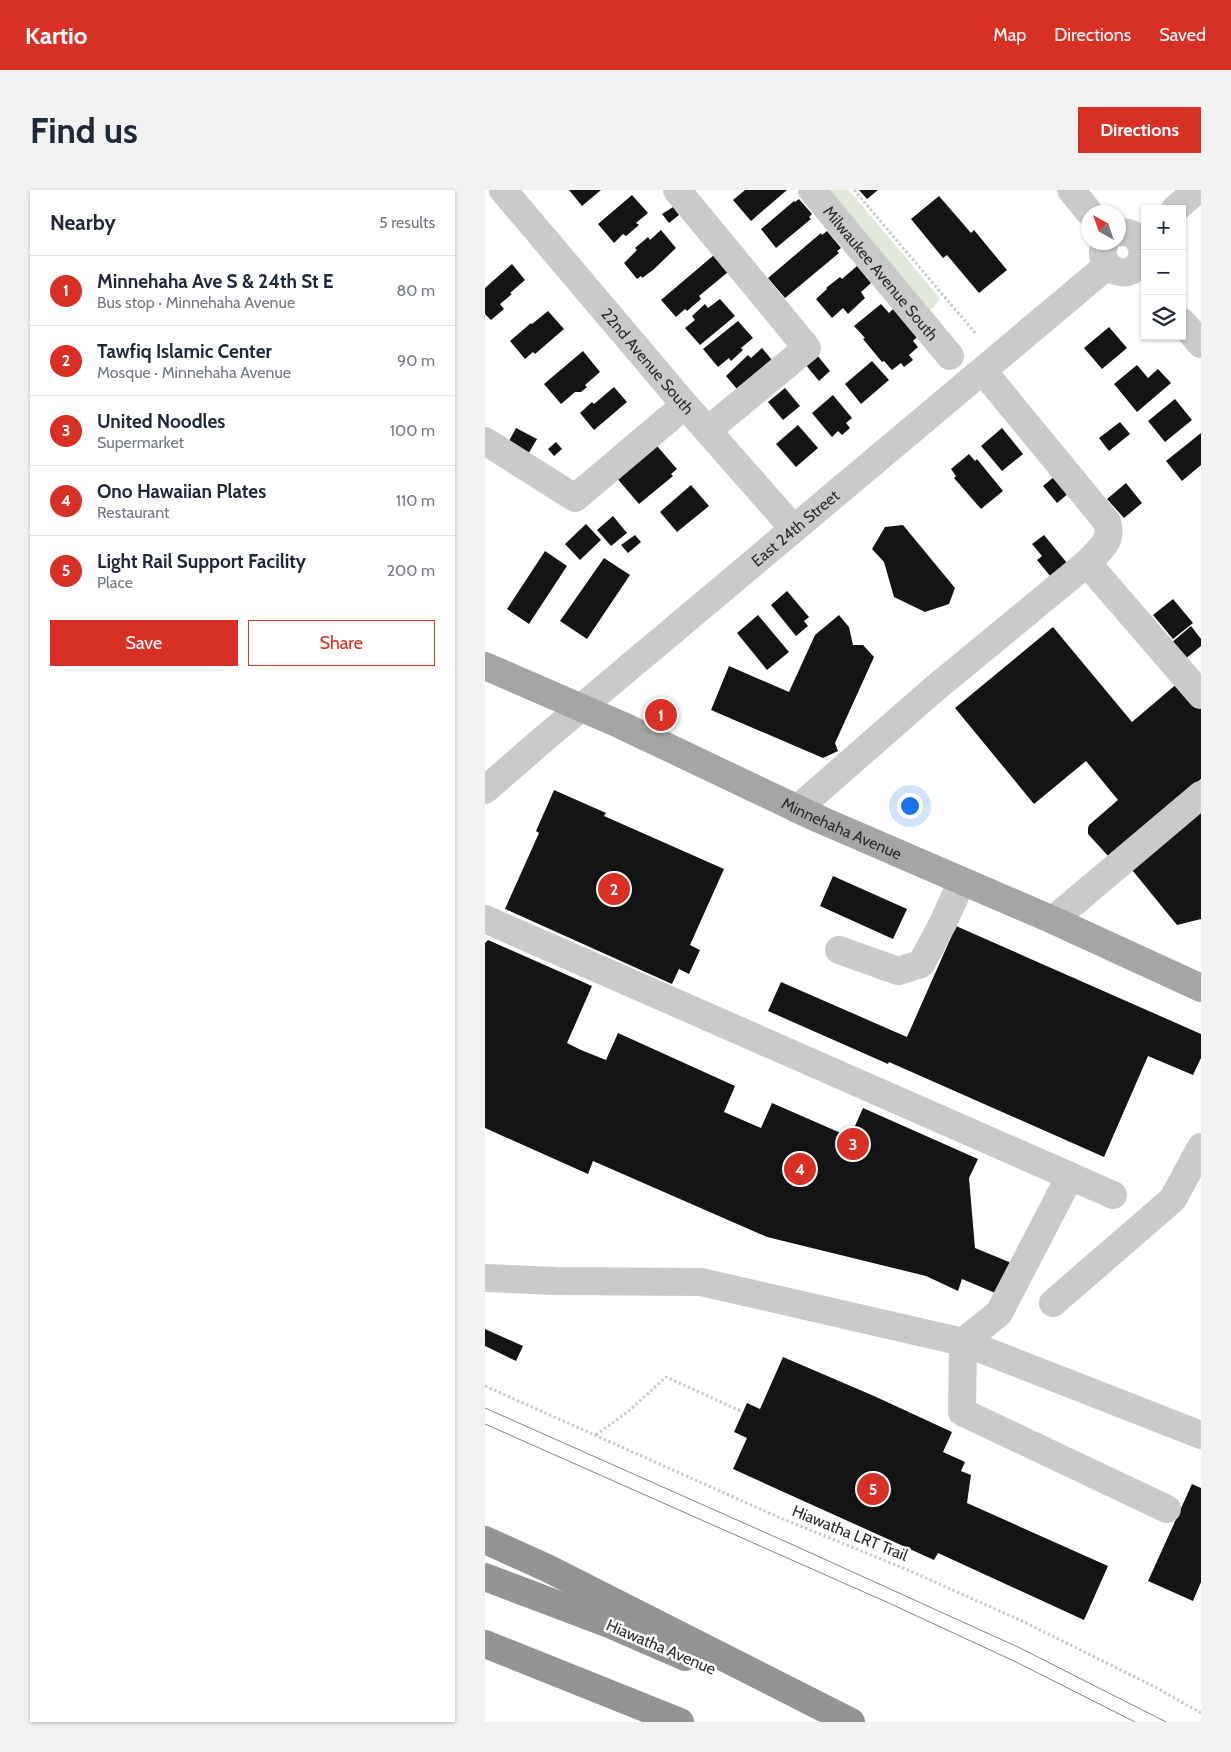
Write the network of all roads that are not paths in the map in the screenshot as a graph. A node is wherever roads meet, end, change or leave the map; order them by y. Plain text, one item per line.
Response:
1 (503, 190) edge
2 (677, 190) edge
3 (812, 190) edge
4 (1071, 190) edge
5 (1197, 190) edge
6 (1083, 205) edge
7 (1180, 205) edge
8 (1134, 236) edge
9 (1106, 254) edge
10 (1140, 273) edge
11 (1186, 327) edge
12 (1201, 344) edge
13 (950, 356) dead end
14 (983, 371) junction
15 (685, 405) junction
16 (708, 430) junction
17 (485, 441) edge
18 (794, 530) junction
19 (1087, 563) junction
20 (485, 666) edge
21 (1201, 695) edge
22 (582, 709) junction
23 (485, 790) edge
24 (1201, 795) edge
25 (797, 809) junction
26 (963, 881) junction
27 (485, 919) edge
28 (1053, 920) junction
29 (839, 950) dead end
30 (1201, 988) edge
31 (1201, 1147) edge
32 (1070, 1176) junction
33 (1113, 1194) dead end
34 (485, 1278) edge
35 (1053, 1303) dead end
36 (963, 1342) junction
37 (1201, 1435) edge
38 (1167, 1509) dead end
39 (485, 1540) edge
40 (485, 1577) edge
41 (485, 1644) edge
42 (485, 1650) edge
43 (534, 1663) junction
44 (680, 1722) edge
45 (835, 1722) edge
46 (851, 1722) edge

1 - 15 street, 22nd Avenue South
2 - 16 street
3 - 13 street, Milwaukee Avenue South
4 - 6 street
5 - 7 street
8 - 10 street
9 - 10 street
9 - 14 street, East 24th Street
11 - 12 street
14 - 18 street, East 24th Street
14 - 19 street
15 - 16 street, 22nd Avenue South
15 - 17 street
16 - 18 street, 22nd Avenue South
18 - 22 street, East 24th Street
19 - 21 street
19 - 25 street
20 - 22 main road, Minnehaha Avenue
22 - 23 street, East 24th Street
22 - 25 main road, Minnehaha Avenue
24 - 28 street
25 - 26 main road, Minnehaha Avenue
26 - 28 main road, Minnehaha Avenue
26 - 29 street
27 - 32 street
28 - 30 main road, Minnehaha Avenue
31 - 35 street
32 - 33 street
32 - 36 street
34 - 36 street
36 - 37 street
36 - 38 street
39 - 46 highway
40 - 45 highway, Hiawatha Avenue
41 - 43 highway
42 - 43 highway
43 - 44 highway

